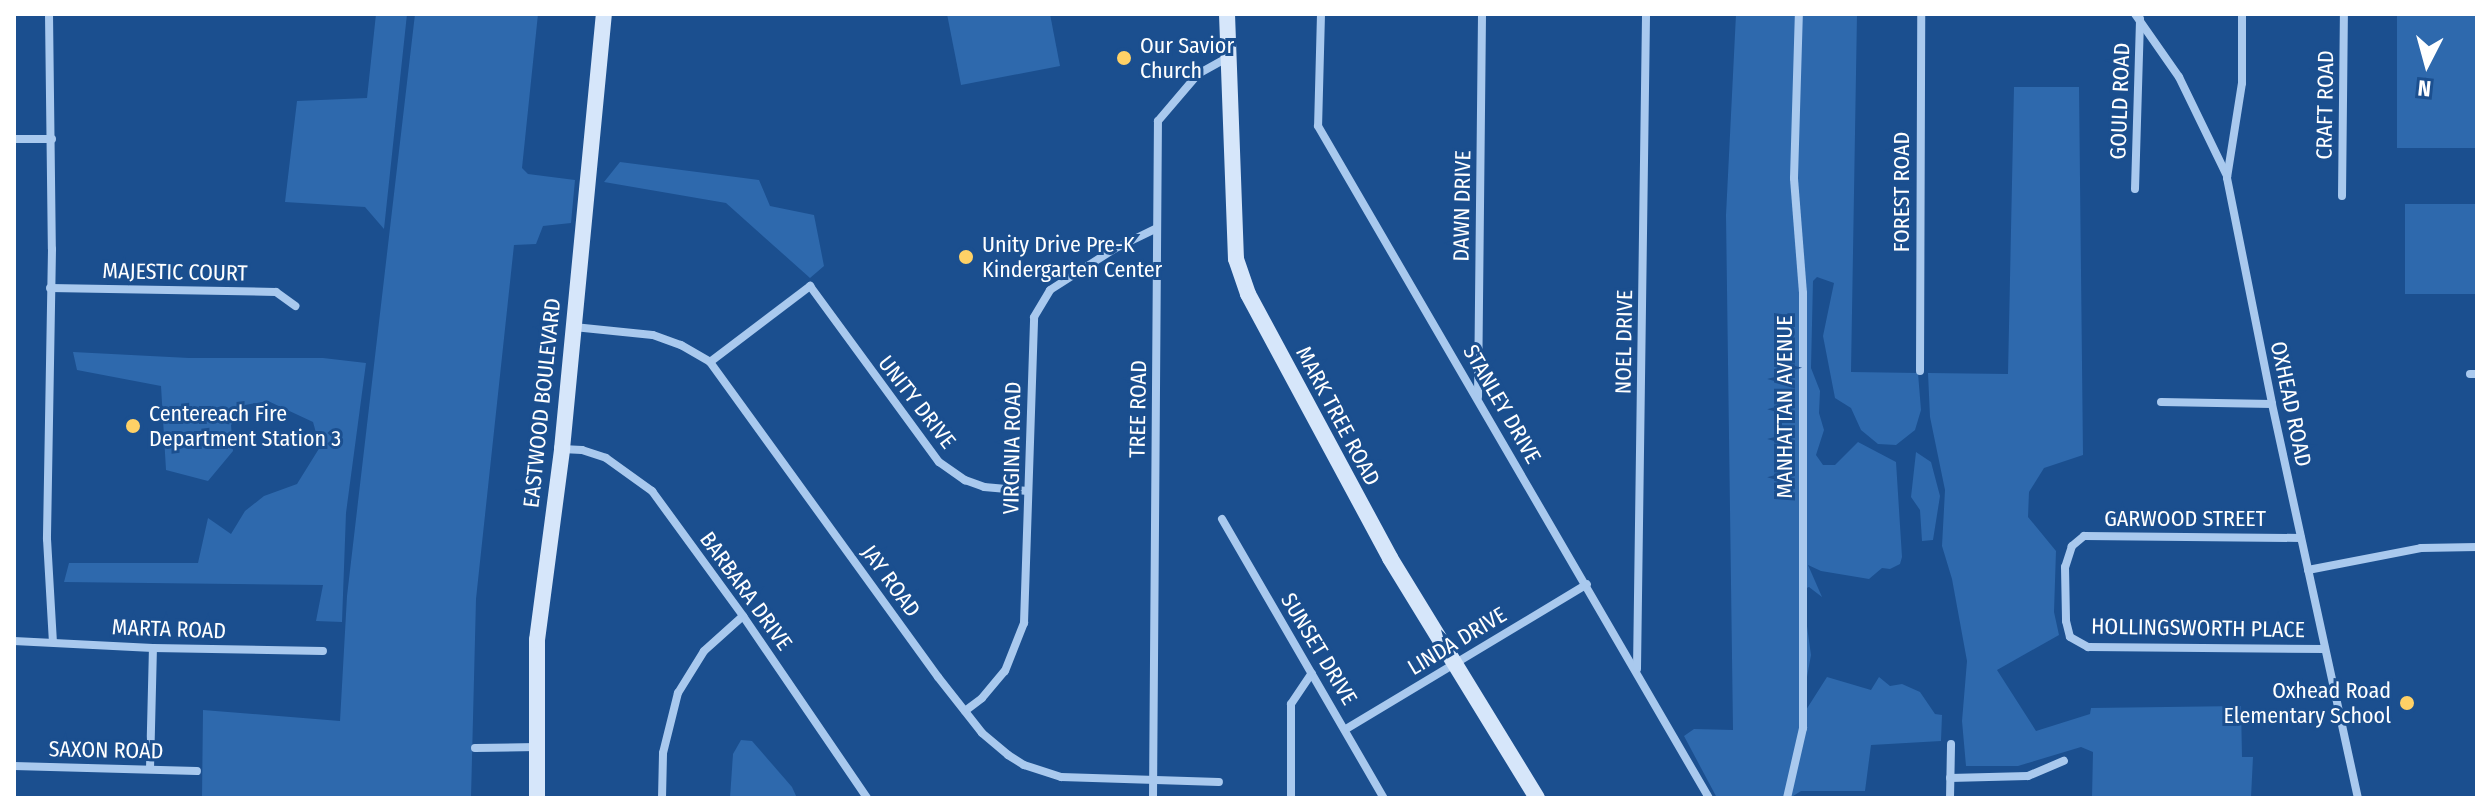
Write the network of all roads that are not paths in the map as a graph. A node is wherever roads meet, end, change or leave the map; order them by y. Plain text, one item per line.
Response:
1 (49, 14) edge
2 (604, 14) edge
3 (1227, 14) edge
4 (1321, 14) edge
5 (1482, 14) edge
6 (1646, 14) edge
7 (1799, 14) edge
8 (1921, 14) edge
9 (2242, 14) edge
10 (2344, 14) edge
11 (2138, 16) edge
12 (1231, 55) junction
13 (14, 139) edge
14 (52, 139) junction
15 (2227, 178) junction
16 (2135, 189) dead end
17 (2342, 196) dead end
18 (1155, 229) junction
19 (50, 288) junction
20 (295, 306) dead end
21 (574, 327) junction
22 (710, 362) junction
23 (1920, 371) dead end
24 (1478, 399) junction
25 (2161, 402) dead end
26 (2272, 404) junction
27 (562, 449) junction
28 (1028, 491) junction
29 (1222, 519) dead end
30 (2301, 538) junction
31 (2477, 547) edge
32 (2308, 570) junction
33 (1587, 584) junction
34 (2065, 592) joint
35 (743, 616) junction
36 (14, 641) edge
37 (53, 642) junction
38 (153, 648) junction
39 (2324, 649) junction
40 (323, 651) dead end
41 (1457, 662) junction
42 (1637, 671) junction
43 (1312, 673) junction
44 (965, 711) junction
45 (1346, 729) junction
46 (1951, 744) dead end
47 (538, 747) junction
48 (475, 748) dead end
49 (2064, 761) dead end
50 (14, 766) edge
51 (150, 769) junction
52 (197, 771) dead end
53 (1950, 778) junction
54 (1153, 781) junction
55 (1219, 782) dead end
56 (537, 798) edge
57 (662, 798) edge
58 (867, 798) edge
59 (1153, 798) edge
60 (1291, 798) edge
61 (1384, 798) edge
62 (1537, 798) edge
63 (1709, 798) edge
64 (1787, 798) edge
65 (1950, 798) edge
66 (2358, 798) edge

1 - 14 street
2 - 21 street, EASTWOOD BOULEVARD
3 - 12 street, MARK TREE ROAD
4 - 24 street, STANLEY DRIVE
5 - 24 street, DAWN DRIVE
6 - 42 street, NOEL DRIVE
7 - 64 street, MANHATTAN AVENUE
8 - 23 street, FOREST ROAD
9 - 15 street, OXHEAD ROAD
10 - 17 street, CRAFT ROAD
11 - 15 street
11 - 16 street, GOULD ROAD
12 - 18 street, TREE ROAD
12 - 41 street, MARK TREE ROAD
13 - 14 street
14 - 19 street
15 - 26 street, OXHEAD ROAD
18 - 28 street, VIRGINIA ROAD
18 - 54 street, TREE ROAD
19 - 20 street, MAJESTIC COURT
19 - 37 street
21 - 22 street, JAY ROAD
21 - 27 street, EASTWOOD BOULEVARD
22 - 28 street, UNITY DRIVE
22 - 44 street, JAY ROAD
24 - 33 street, STANLEY DRIVE
25 - 26 street
26 - 30 street, OXHEAD ROAD
27 - 35 street, BARBARA DRIVE
27 - 47 street, EASTWOOD BOULEVARD
28 - 44 street, VIRGINIA ROAD
29 - 43 street, SUNSET DRIVE
30 - 32 street, OXHEAD ROAD
30 - 34 street, GARWOOD STREET
31 - 32 street
32 - 39 street, OXHEAD ROAD
33 - 41 street, LINDA DRIVE
33 - 42 street, STANLEY DRIVE
34 - 39 street, HOLLINGSWORTH PLACE
35 - 57 street
35 - 58 street, BARBARA DRIVE
36 - 37 street, MARTA ROAD
37 - 38 street, MARTA ROAD
38 - 40 street, MARTA ROAD
38 - 51 street
39 - 66 street, OXHEAD ROAD
41 - 45 street, LINDA DRIVE
41 - 62 street, MARK TREE ROAD
42 - 63 street, STANLEY DRIVE
43 - 45 street, SUNSET DRIVE
43 - 60 street
44 - 54 street, JAY ROAD
45 - 61 street, SUNSET DRIVE
46 - 53 street
47 - 48 street
47 - 56 street, EASTWOOD BOULEVARD
49 - 53 street
50 - 51 street, SAXON ROAD
51 - 52 street, SAXON ROAD
53 - 65 street
54 - 55 street, JAY ROAD
54 - 59 street, TREE ROAD

